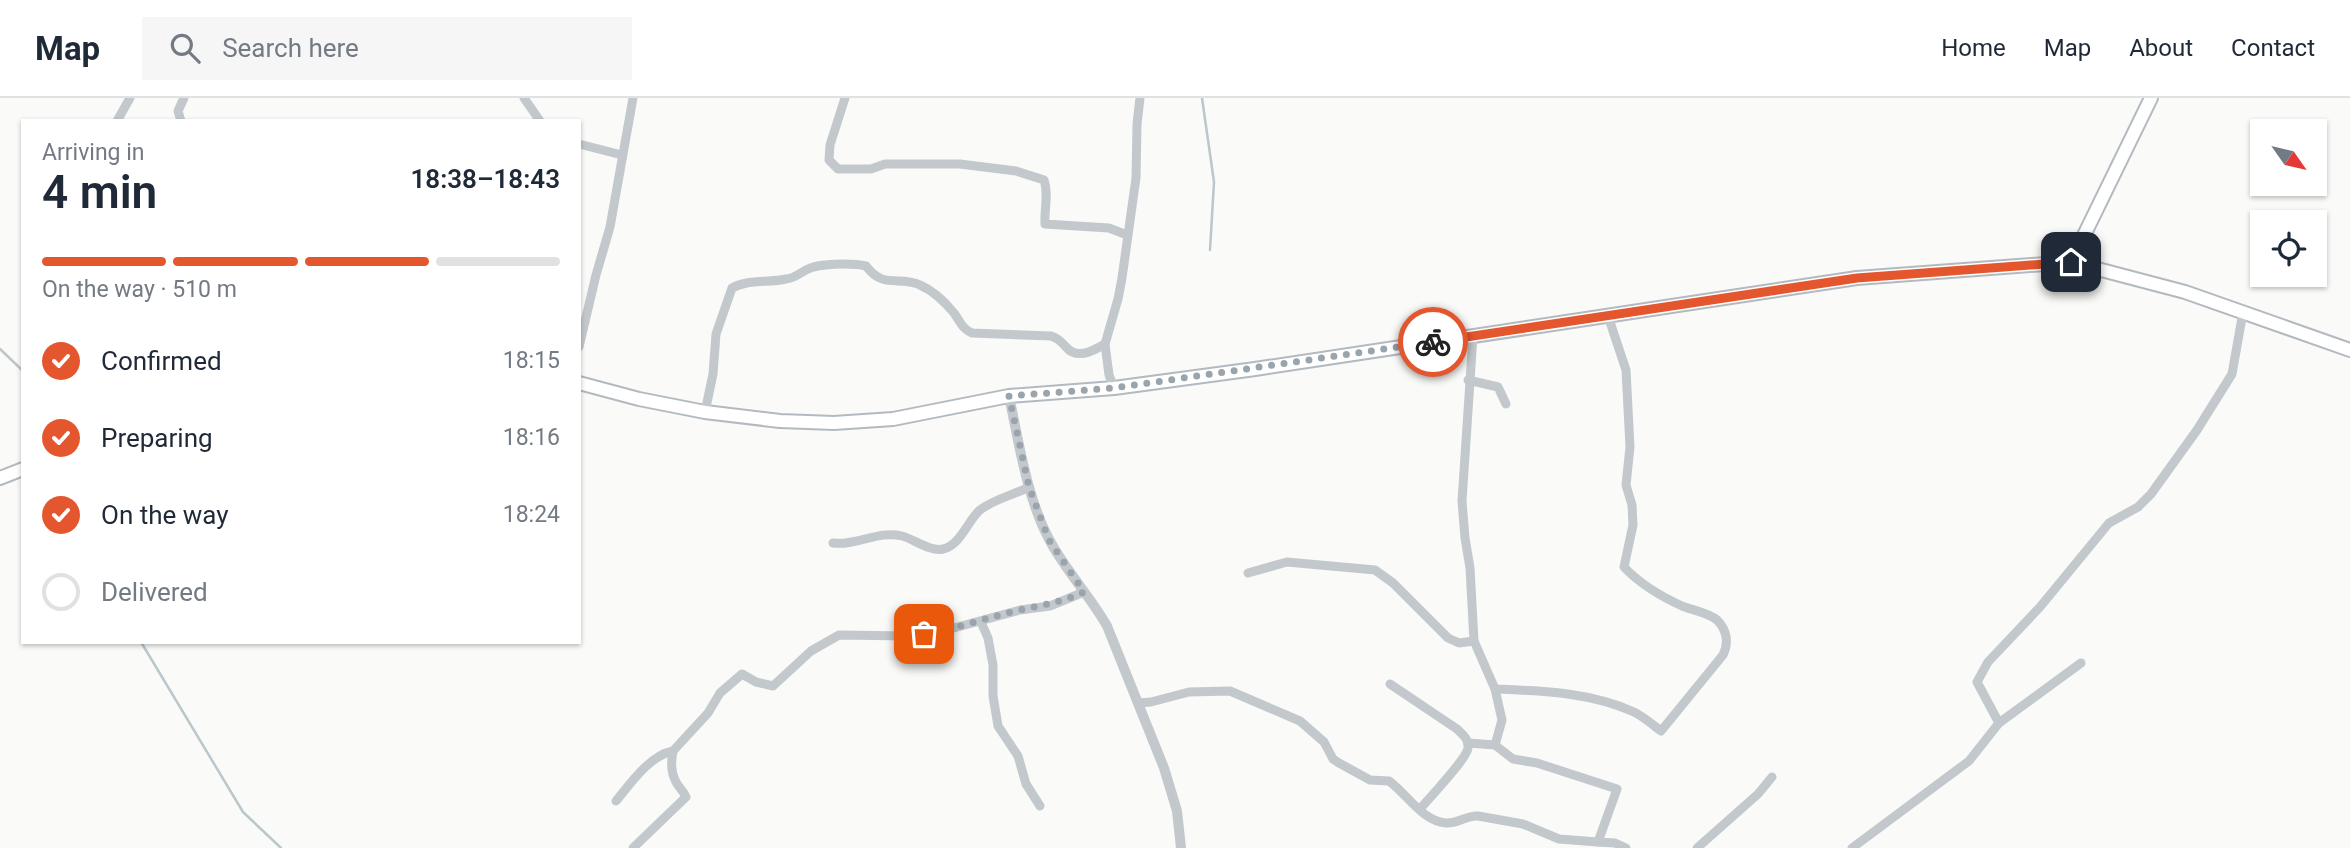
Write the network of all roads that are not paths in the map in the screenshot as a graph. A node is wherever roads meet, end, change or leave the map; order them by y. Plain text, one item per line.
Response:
1 (130, 98) edge
2 (184, 98) edge
3 (524, 98) edge
4 (633, 98) edge
5 (845, 98) edge
6 (1140, 98) edge
7 (2151, 98) edge
8 (118, 119) edge
9 (180, 119) edge
10 (539, 119) edge
11 (581, 145) edge
12 (622, 155) junction
13 (1127, 235) junction
14 (2071, 262) junction
15 (2243, 312) junction
16 (1608, 316) junction
17 (1473, 336) junction
18 (581, 339) edge
19 (1105, 344) junction
20 (2350, 350) edge
21 (1468, 380) junction
22 (581, 384) edge
23 (1114, 388) junction
24 (1009, 396) junction
25 (1506, 404) dead end
26 (705, 412) junction
27 (21, 470) edge
28 (0, 478) edge
29 (1029, 487) junction
30 (833, 543) dead end
31 (1248, 573) dead end
32 (1084, 592) junction
33 (981, 622) junction
34 (1474, 641) junction
35 (2081, 663) dead end
36 (1390, 684) dead end
37 (1495, 688) junction
38 (1138, 704) junction
39 (1999, 723) junction
40 (1468, 743) junction
41 (1495, 746) junction
42 (673, 751) junction
43 (1772, 777) dead end
44 (616, 801) dead end
45 (1040, 806) dead end
46 (1420, 809) junction
47 (1598, 842) junction
48 (633, 848) edge
49 (1181, 848) edge
50 (1624, 848) edge
51 (1697, 848) edge
52 (1852, 848) edge

1 - 8 street
2 - 9 street
3 - 10 street
4 - 12 street
5 - 13 street
6 - 13 street
7 - 14 main road
11 - 12 street
12 - 18 street
13 - 19 street
14 - 15 main road
14 - 16 main road
15 - 20 main road
15 - 39 street
16 - 17 main road
16 - 37 street
17 - 21 street
17 - 23 main road
19 - 23 street
19 - 26 street
21 - 25 street
21 - 34 street
22 - 26 main road
23 - 24 main road
24 - 26 main road
24 - 29 street
27 - 28 main road
29 - 30 street
29 - 32 street
31 - 34 street
32 - 33 street
32 - 38 street
33 - 42 street
33 - 45 street
34 - 37 street
35 - 39 street
36 - 40 street
37 - 41 street
38 - 46 street
38 - 49 street
39 - 52 street
40 - 41 street
40 - 46 street
41 - 47 street
42 - 44 street
42 - 48 street
43 - 51 street
46 - 47 street
47 - 50 street

